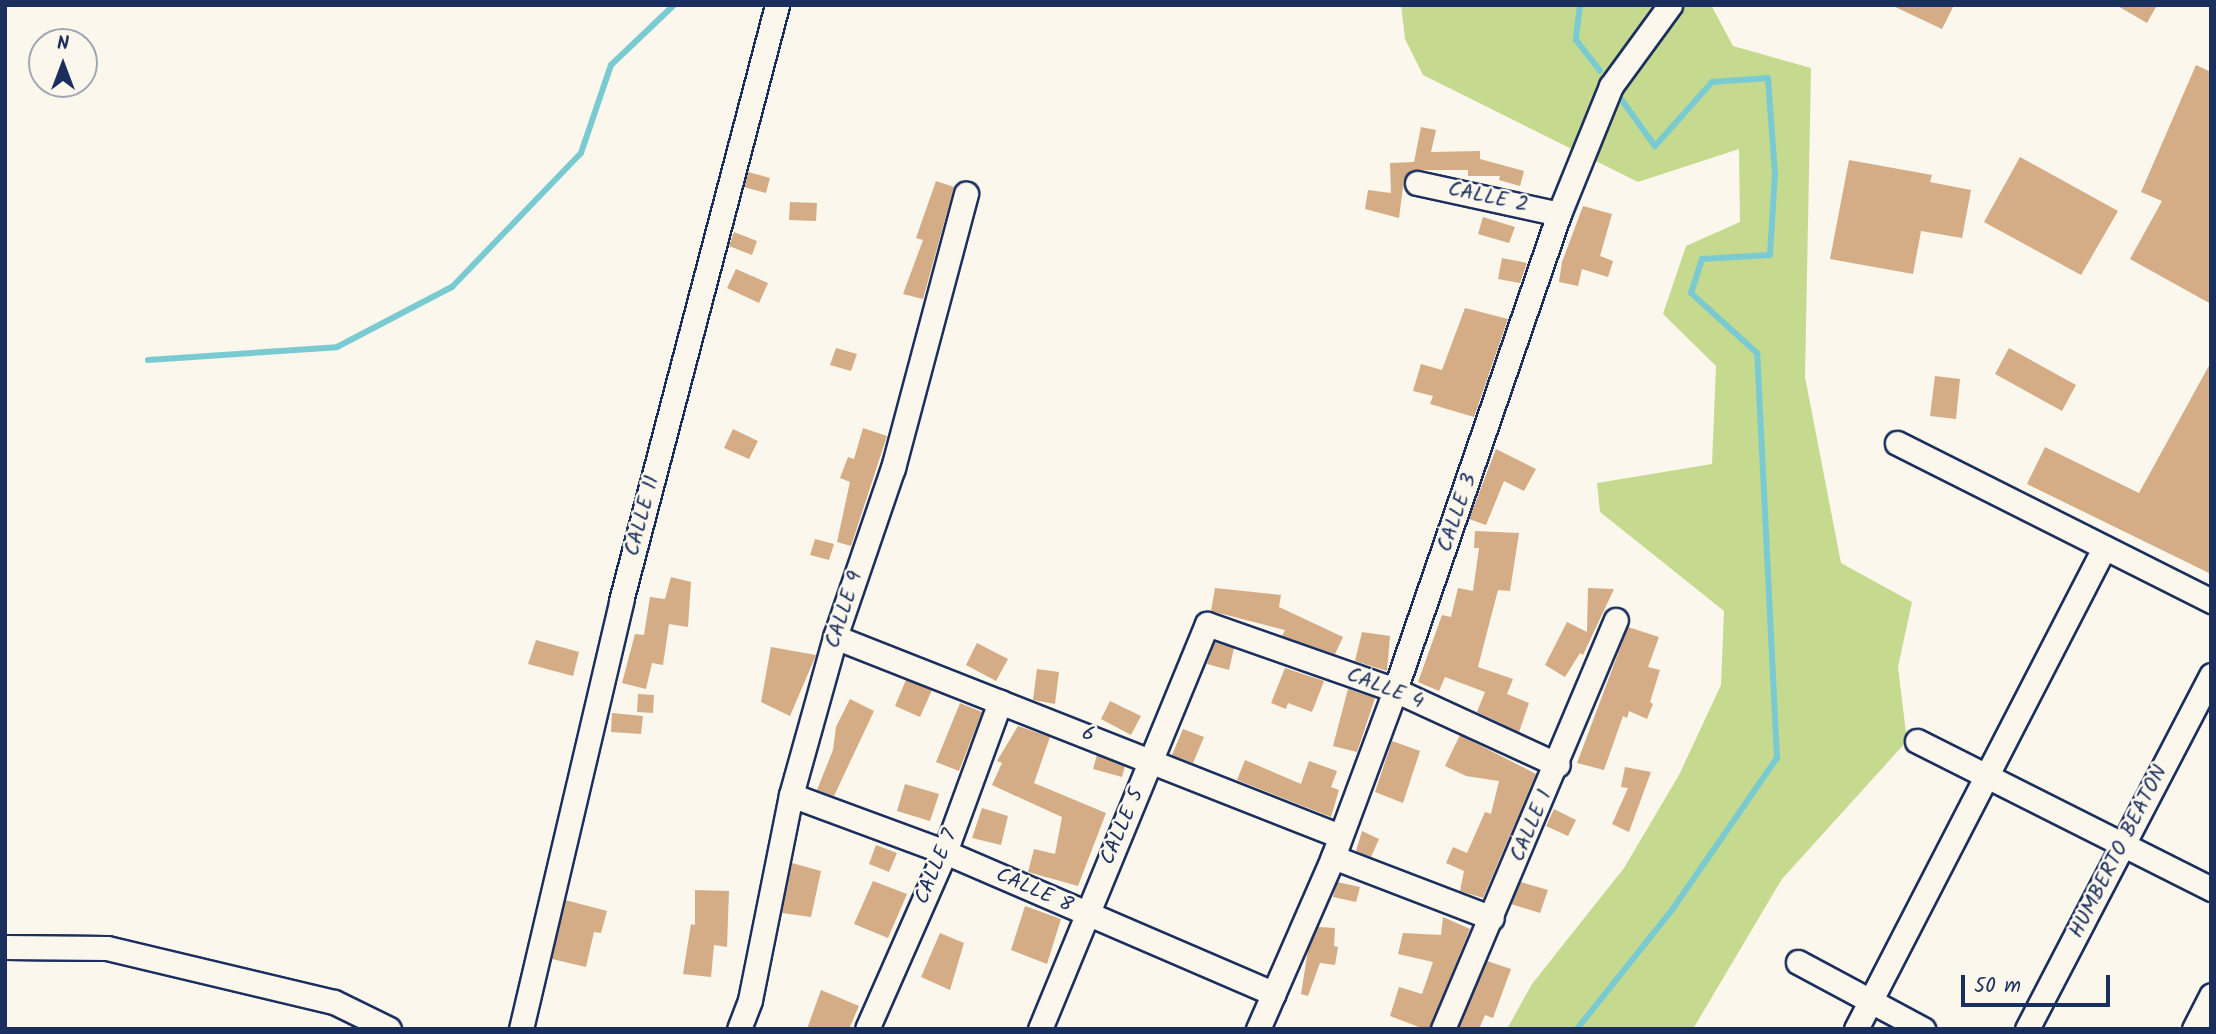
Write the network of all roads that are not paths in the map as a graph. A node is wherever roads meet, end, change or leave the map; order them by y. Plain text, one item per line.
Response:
1 (777, 5) edge
2 (1671, 5) edge
3 (1416, 183) dead end
4 (966, 194) dead end
5 (1559, 214) junction
6 (1897, 443) dead end
7 (2105, 548) junction
8 (2211, 601) edge
9 (1616, 620) dead end
10 (1207, 624) joint
11 (835, 637) junction
12 (2211, 675) edge
13 (1395, 690) junction
14 (1000, 702) junction
15 (1917, 741) dead end
16 (1152, 760) junction
17 (1558, 765) junction
18 (1989, 778) junction
19 (791, 795) junction
20 (2124, 845) junction
21 (1336, 847) junction
22 (945, 852) junction
23 (2211, 889) edge
24 (1085, 914) junction
25 (1492, 918) junction
26 (5, 947) edge
27 (1798, 962) dead end
28 (1274, 994) junction
29 (2211, 995) edge
30 (1871, 1002) junction
31 (389, 1029) edge
32 (521, 1029) edge
33 (739, 1029) edge
34 (867, 1029) edge
35 (1040, 1029) edge
36 (1258, 1029) edge
37 (1443, 1029) edge
38 (1856, 1029) edge
39 (1923, 1029) edge
40 (2027, 1029) edge
41 (2194, 1029) edge

1 - 32 street, CALLE 11
2 - 5 street, CALLE 3
3 - 5 street, CALLE 2
4 - 11 street, CALLE 9
5 - 13 street, CALLE 3
6 - 7 street
7 - 8 street
7 - 18 street
9 - 17 street, CALLE 1
10 - 13 street, CALLE 4
10 - 16 street, CALLE 5
11 - 14 street, 6
11 - 19 street, CALLE 9
12 - 20 street, HUMBERTO BEATON
13 - 17 street, CALLE 4
13 - 21 street, CALLE 3
14 - 16 street, 6
14 - 22 street, CALLE 7
15 - 18 street
16 - 21 street, 6
16 - 24 street, CALLE 5
17 - 25 street, CALLE 1
18 - 20 street
18 - 30 street
19 - 22 street, CALLE 8
19 - 33 street, CALLE 9
20 - 23 street
20 - 40 street, HUMBERTO BEATON
21 - 25 street, 6
21 - 28 street, CALLE 3
22 - 24 street, CALLE 8
22 - 34 street, CALLE 7
24 - 28 street, CALLE 8
24 - 35 street, CALLE 5
25 - 37 street, CALLE 1
26 - 31 street
27 - 30 street
28 - 36 street, CALLE 3
29 - 41 street
30 - 38 street
30 - 39 street

